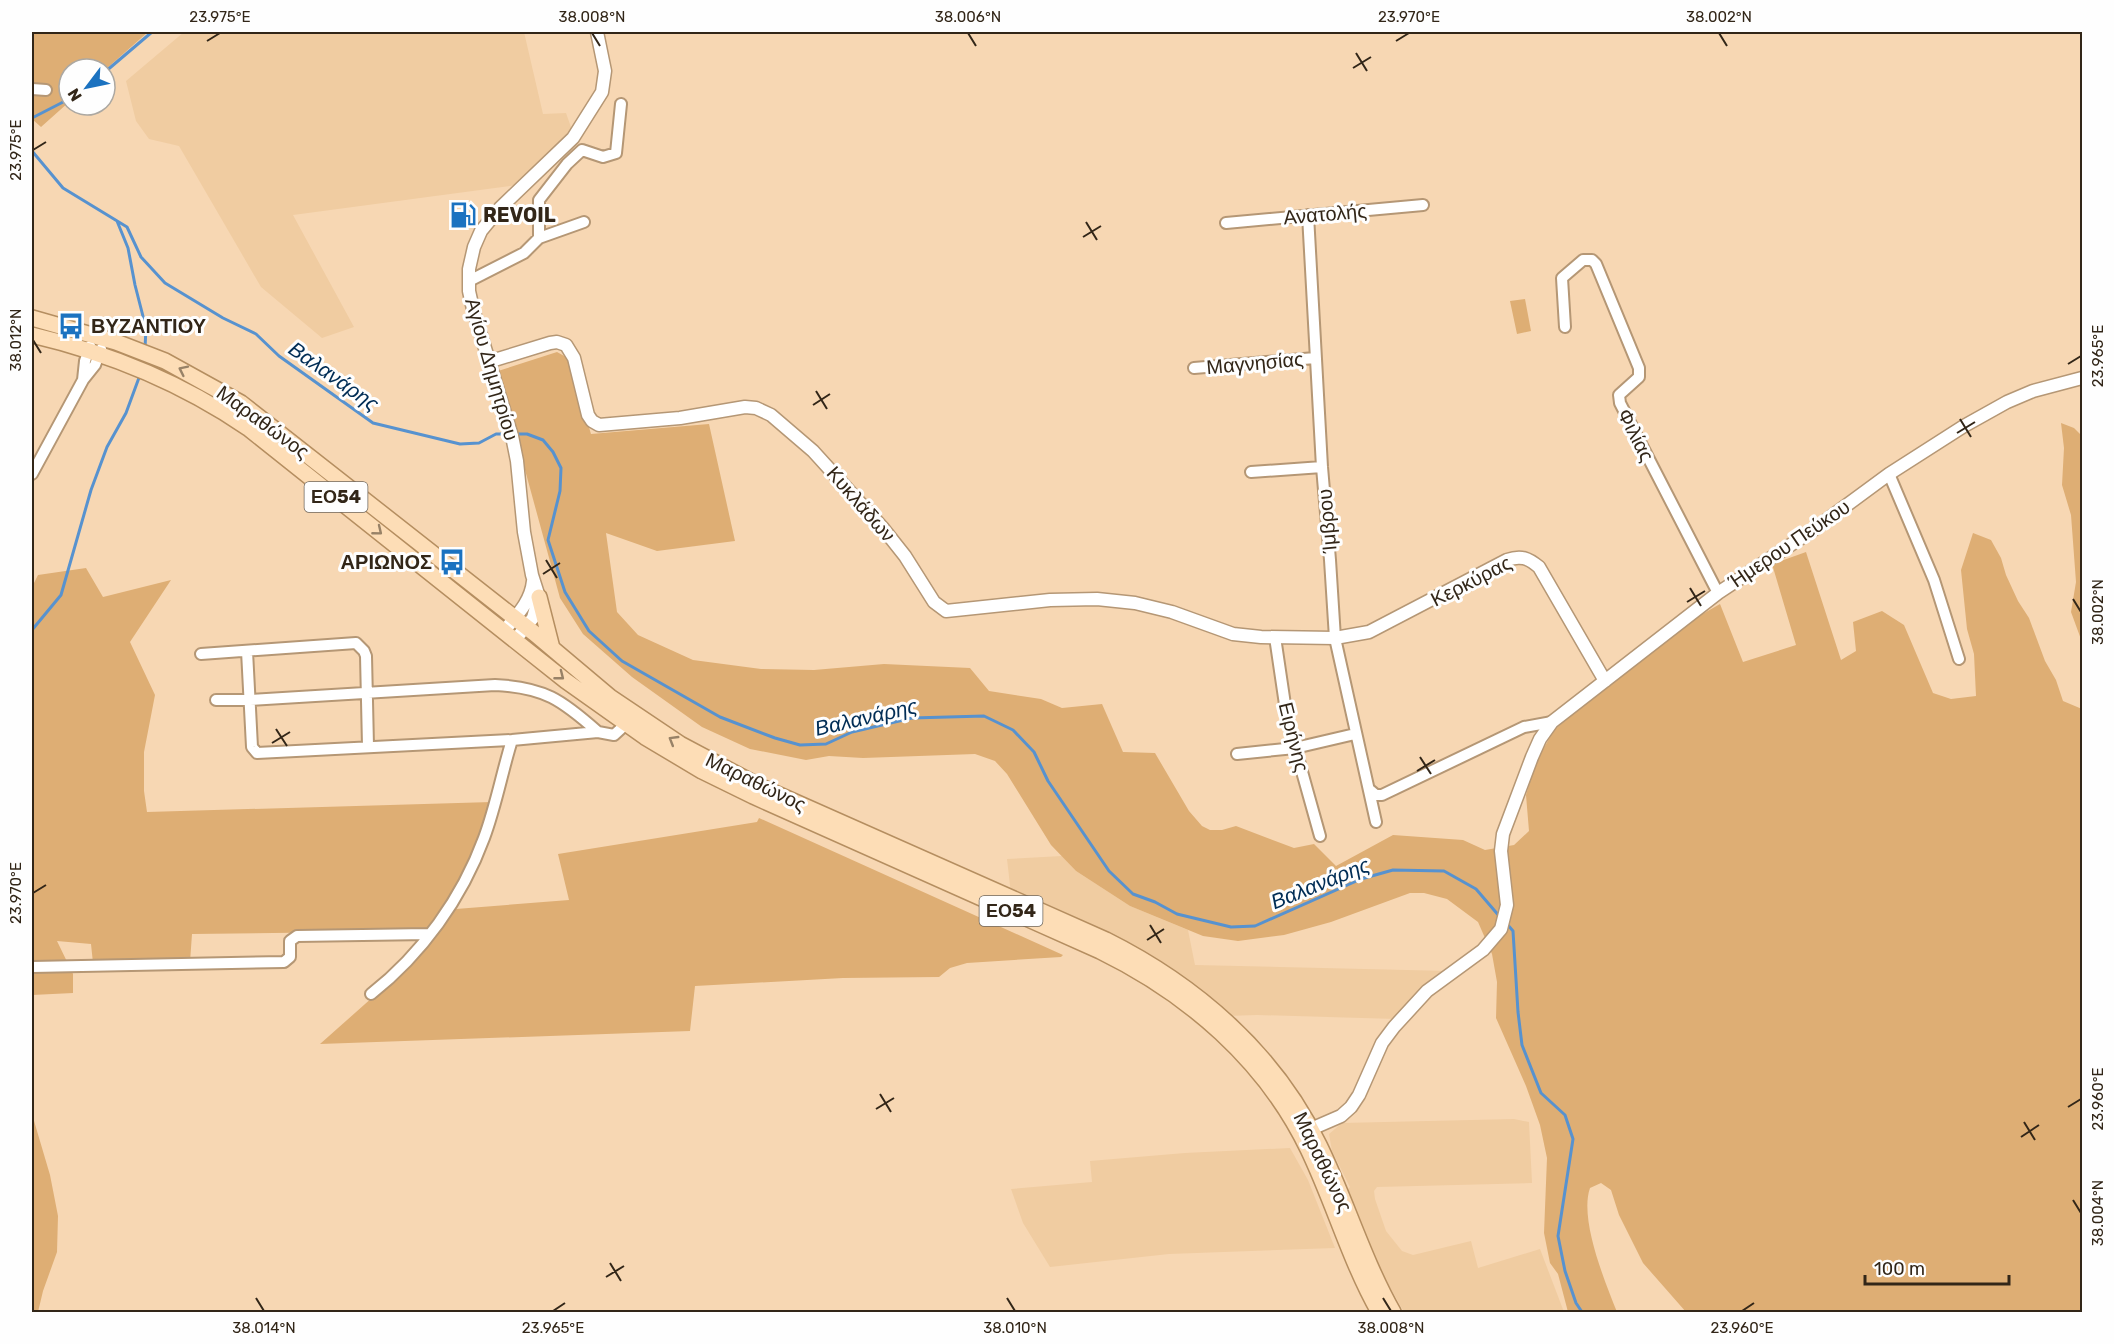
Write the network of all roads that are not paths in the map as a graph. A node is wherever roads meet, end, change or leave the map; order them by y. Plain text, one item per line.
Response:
1 (597, 32) edge
2 (32, 88) edge
3 (46, 90) dead end
4 (621, 104) dead end
5 (1423, 205) dead end
6 (1308, 215) junction
7 (584, 222) dead end
8 (1226, 223) dead end
9 (539, 238) junction
10 (469, 280) junction
11 (32, 318) edge
12 (1565, 327) dead end
13 (32, 335) edge
14 (100, 337) junction
15 (94, 353) junction
16 (1315, 357) junction
17 (488, 362) junction
18 (1194, 368) dead end
19 (2082, 378) edge
20 (1322, 467) junction
21 (1251, 472) dead end
22 (32, 474) edge
23 (1888, 474) junction
24 (532, 575) junction
25 (1718, 592) junction
26 (539, 597) junction
27 (520, 622) junction
28 (509, 635) junction
29 (1275, 637) junction
30 (1335, 638) junction
31 (552, 648) junction
32 (247, 651) junction
33 (201, 654) dead end
34 (1959, 659) dead end
35 (1605, 681) junction
36 (367, 691) junction
37 (216, 700) dead end
38 (250, 700) junction
39 (1552, 722) junction
40 (626, 724) junction
41 (598, 732) junction
42 (1355, 734) junction
43 (512, 740) junction
44 (369, 746) junction
45 (1295, 748) junction
46 (1237, 754) dead end
47 (1370, 790) junction
48 (1376, 822) dead end
49 (1320, 836) dead end
50 (428, 934) junction
51 (32, 967) edge
52 (371, 994) dead end
53 (1311, 1129) junction
54 (1379, 1312) edge
55 (1393, 1312) edge

1 - 10 street, Αγίου Δημητρίου
2 - 3 street
4 - 9 street
5 - 6 street, Ανατολής
6 - 8 street, Ανατολής
6 - 16 street, Ίμβρου
7 - 9 street
9 - 10 street
10 - 17 street, Αγίου Δημητρίου
11 - 14 main road, Μαραθώνος / ΕΟ54
12 - 25 street, Φιλίας
13 - 15 main road, Μαραθώνος / ΕΟ54
14 - 15 street
27 -> 14 main road, Μαραθώνος / ΕΟ54
15 - 22 street
15 -> 28 main road, Μαραθώνος / ΕΟ54
16 - 18 street, Μαγνησίας
16 - 20 street, Ίμβρου
17 - 24 street, Αγίου Δημητρίου
17 - 29 street, Κυκλάδων
19 - 23 street, Ήμερου Πεύκου
20 - 21 street
20 - 30 street, Ίμβρου
23 - 25 street, Ήμερου Πεύκου
23 - 34 street
24 - 26 street, Αγίου Δημητρίου
24 - 27 street, Αγίου Δημητρίου
25 - 35 street, Ήμερου Πεύκου
26 - 27 street, Αγίου Δημητρίου
26 - 31 main road
27 - 28 street, Αγίου Δημητρίου
27 - 31 main road, Μαραθώνος / ΕΟ54
28 -> 40 main road, Μαραθώνος / ΕΟ54
29 - 30 street, Κερκύρας
29 - 45 street, Ειρήνης
30 - 35 street, Κερκύρας
30 - 42 street, Ίμβρου
53 -> 31 main road, Μαραθώνος / ΕΟ54
32 - 33 street
32 - 36 street
32 - 38 street
35 - 39 street, Ήμερου Πεύκου
36 - 38 street
36 - 41 street
36 - 44 street
37 - 38 street
38 - 44 street
39 - 47 street
39 - 53 street, Ήμερου Πεύκου
40 - 41 street
40 - 54 main road, Μαραθώνος / ΕΟ54
41 - 43 street
42 - 45 street
42 - 47 street, Ίμβρου
43 - 44 street
43 - 50 street
45 - 46 street
45 - 49 street, Ειρήνης
47 - 48 street, Ίμβρου
50 - 51 street
50 - 52 street
53 - 55 main road, Μαραθώνος / ΕΟ54

